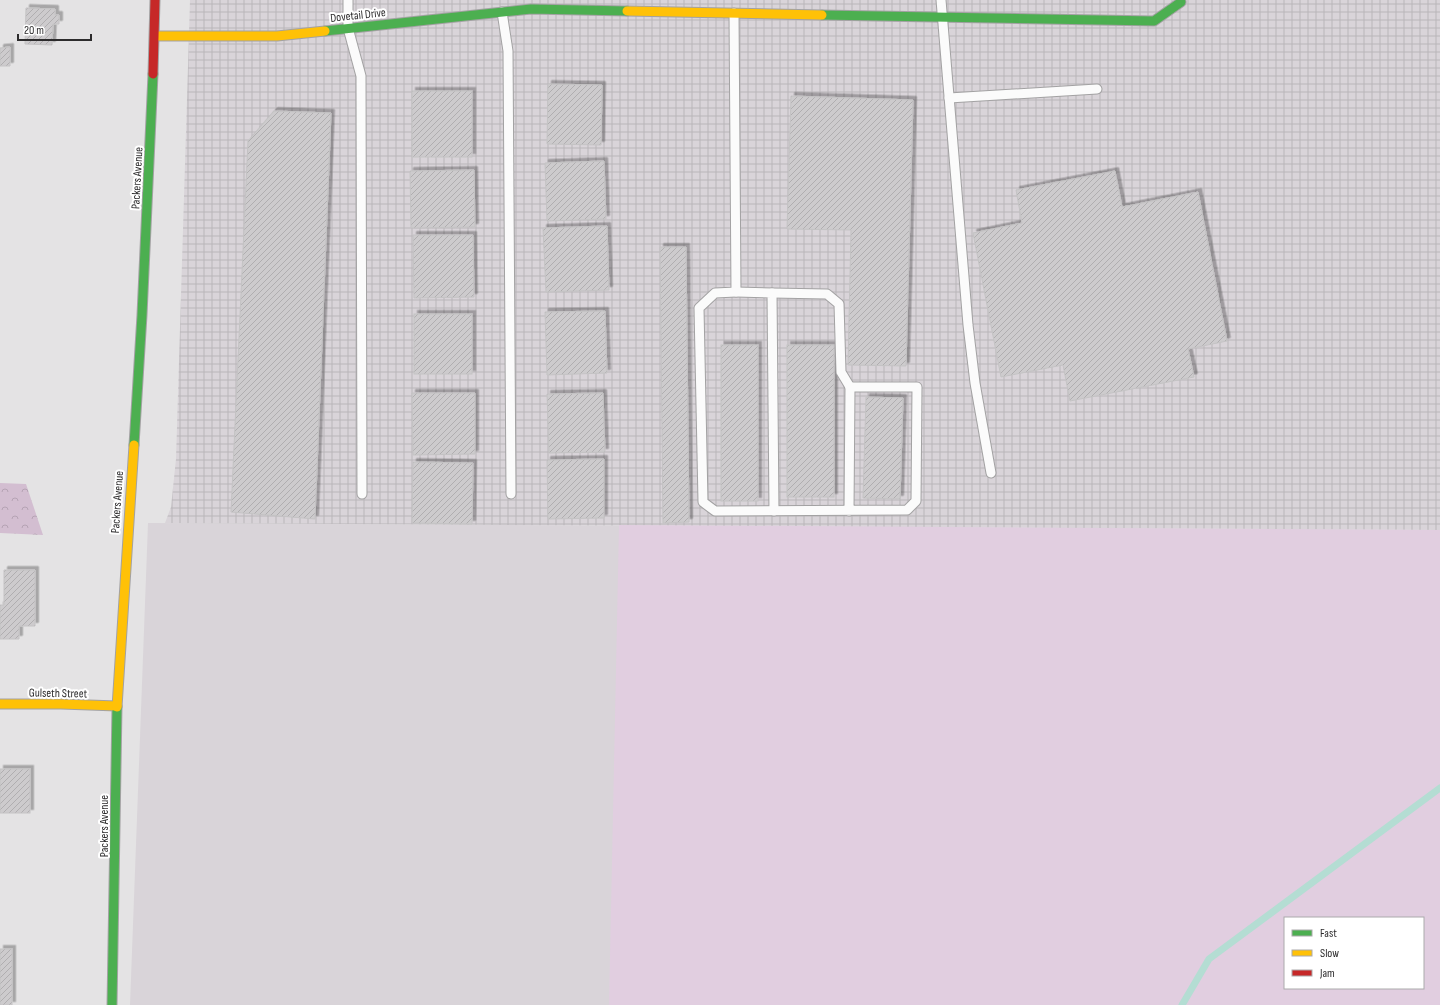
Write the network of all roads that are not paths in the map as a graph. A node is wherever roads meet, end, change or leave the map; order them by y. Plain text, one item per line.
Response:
1 (155, 0) edge
2 (348, 0) edge
3 (941, 0) edge
4 (1181, 2) dead end
5 (502, 12) junction
6 (734, 13) junction
7 (942, 17) junction
8 (348, 28) junction
9 (155, 36) junction
10 (1097, 89) dead end
11 (949, 98) junction
12 (736, 292) junction
13 (772, 293) junction
14 (850, 387) junction
15 (991, 474) dead end
16 (362, 494) dead end
17 (511, 494) dead end
18 (774, 511) junction
19 (849, 511) junction
20 (0, 704) edge
21 (117, 706) junction
22 (112, 1005) edge

1 - 9 street, Packers Avenue
2 - 8 lane
3 - 7 lane
4 - 7 street, Dovetail Drive
5 - 6 street, Dovetail Drive
5 - 8 street, Dovetail Drive
5 - 17 lane
6 - 7 street, Dovetail Drive
6 - 12 lane
7 - 11 lane
8 - 9 street, Dovetail Drive
8 - 16 lane
9 - 21 street, Packers Avenue
10 - 11 lane
11 - 15 lane
12 - 13 lane
12 - 18 lane
13 - 14 lane
13 - 18 lane
14 - 19 lane
14 - 19 lane
18 - 19 lane
20 - 21 street, Gulseth Street
21 - 22 street, Packers Avenue

